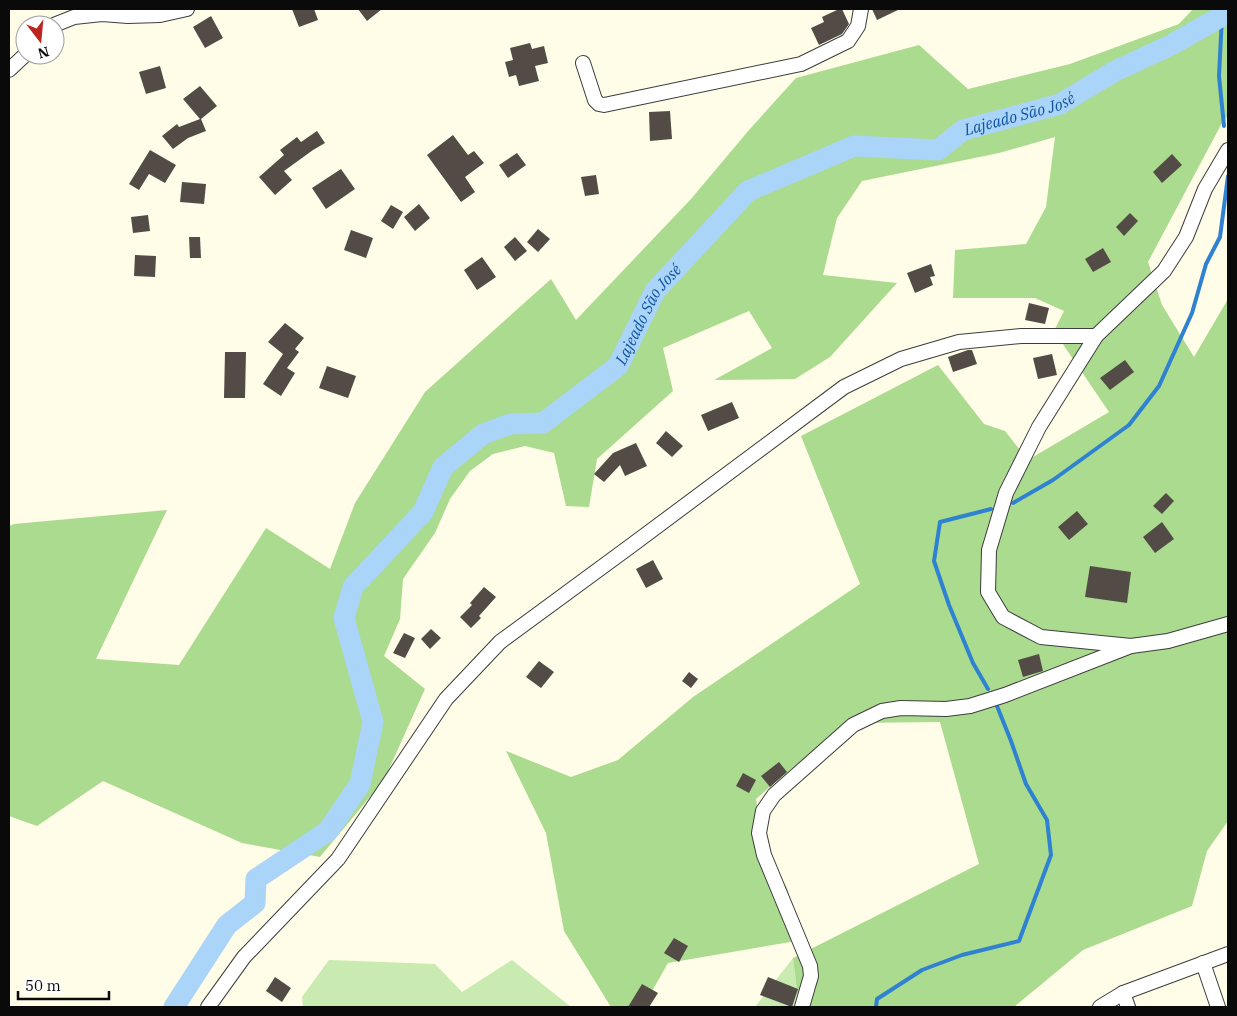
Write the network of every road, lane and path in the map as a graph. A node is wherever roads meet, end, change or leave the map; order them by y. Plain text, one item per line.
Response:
1 (187, 9) edge
2 (861, 9) edge
3 (65, 21) edge
4 (583, 63) dead end
5 (1228, 150) edge
6 (1096, 336) junction
7 (1228, 624) edge
8 (1131, 646) junction
9 (1228, 954) edge
10 (1203, 963) junction
11 (1124, 993) junction
12 (208, 1007) edge
13 (802, 1007) edge
14 (1100, 1007) edge
15 (1128, 1007) edge
16 (1218, 1007) edge

1 - 3 street
2 - 4 street
5 - 6 street
6 - 8 street
6 - 12 street
7 - 8 street
8 - 13 street
9 - 10 street
10 - 11 street
10 - 16 street
11 - 14 street
11 - 15 street

